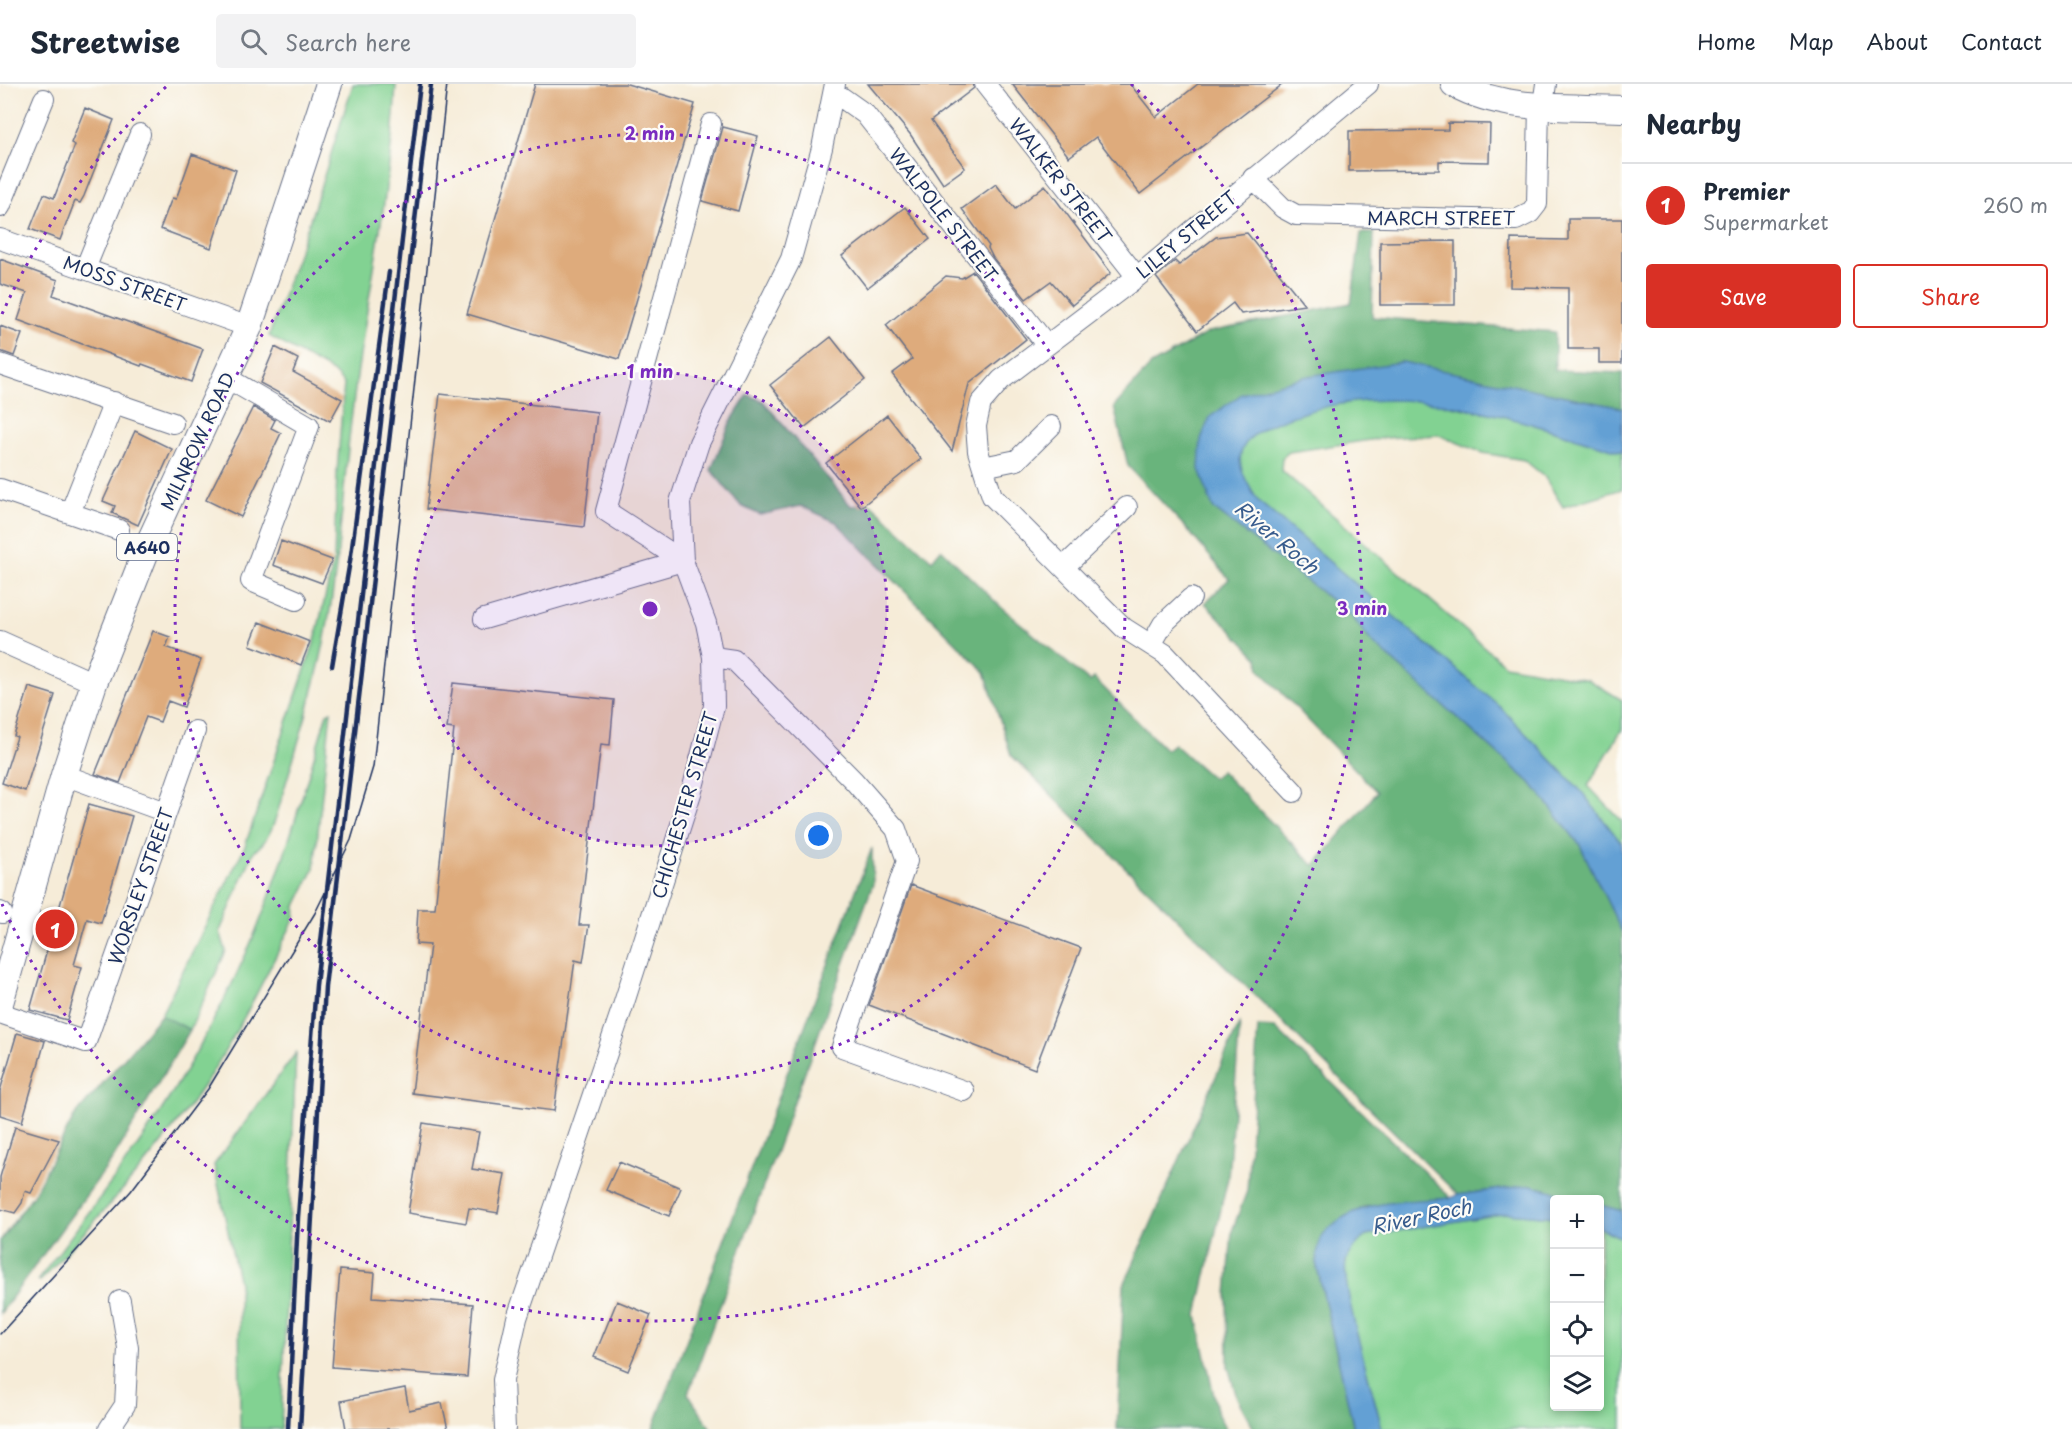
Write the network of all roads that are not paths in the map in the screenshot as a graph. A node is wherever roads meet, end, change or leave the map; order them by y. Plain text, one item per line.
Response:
1 (329, 84) edge
2 (985, 84) edge
3 (1368, 84) edge
4 (1454, 84) edge
5 (835, 88) edge
6 (1543, 98) edge
7 (44, 99) dead end
8 (1622, 109) edge
9 (711, 124) dead end
10 (140, 134) dead end
11 (1253, 178) junction
12 (0, 207) edge
13 (0, 239) edge
14 (85, 269) junction
15 (1137, 277) junction
16 (249, 327) junction
17 (1046, 344) junction
18 (0, 364) edge
19 (227, 378) junction
20 (114, 402) junction
21 (173, 423) dead end
22 (1051, 426) dead end
23 (983, 467) junction
24 (0, 489) edge
25 (1127, 507) dead end
26 (70, 513) junction
27 (119, 530) dead end
28 (683, 561) junction
29 (1064, 567) junction
30 (1191, 598) dead end
31 (296, 600) dead end
32 (484, 619) dead end
33 (0, 641) edge
34 (1151, 645) junction
35 (714, 657) junction
36 (94, 683) junction
37 (195, 731) dead end
38 (64, 775) junction
39 (1294, 792) dead end
40 (166, 812) junction
41 (0, 1002) edge
42 (0, 1013) edge
43 (964, 1091) dead end
44 (120, 1301) dead end
45 (109, 1429) edge
46 (505, 1429) edge

1 - 16 main road, MILNROW ROAD / A640
2 - 15 street, WALKER STREET
3 - 11 street, LILEY STREET
4 - 6 main road
5 - 17 street, WALPOLE STREET
5 - 28 street, CHICHESTER STREET
6 - 8 main road
6 - 11 street, MARCH STREET
7 - 12 street
9 - 28 street
10 - 14 street
11 - 15 street, LILEY STREET
13 - 14 street, MOSS STREET
14 - 16 street, MOSS STREET
15 - 17 street, LILEY STREET
16 - 19 main road, MILNROW ROAD / A640
17 - 23 street, LILEY STREET
18 - 20 street
19 - 31 street
19 - 36 main road, MILNROW ROAD / A640
20 - 21 street
20 - 26 street
22 - 23 street
23 - 29 street, LILEY STREET
24 - 26 street
25 - 29 street
26 - 27 street
28 - 32 street
28 - 35 street, CHICHESTER STREET
29 - 34 street, LILEY STREET
30 - 34 street
33 - 36 street
34 - 39 street, LILEY STREET
35 - 43 street
35 - 46 street, CHICHESTER STREET
36 - 38 main road, MILNROW ROAD / A640
37 - 40 street, WORSLEY STREET
38 - 40 street
38 - 41 main road, MILNROW ROAD / A640
40 - 42 street, WORSLEY STREET
44 - 45 street

